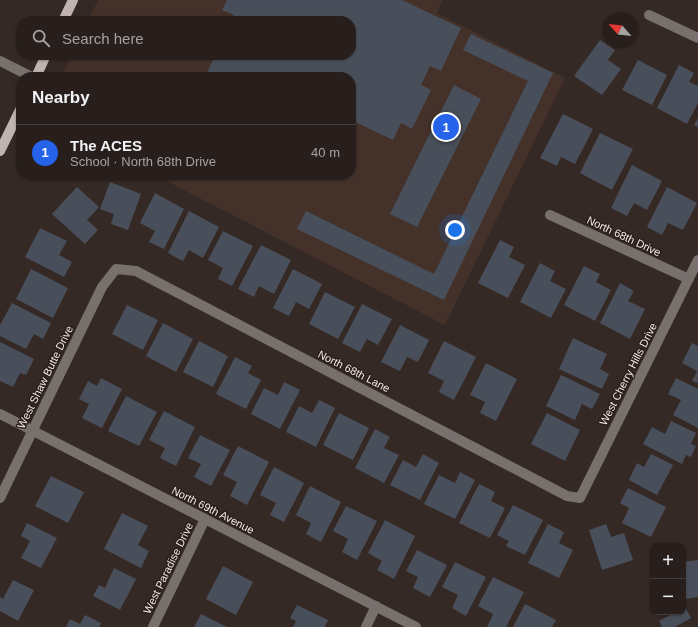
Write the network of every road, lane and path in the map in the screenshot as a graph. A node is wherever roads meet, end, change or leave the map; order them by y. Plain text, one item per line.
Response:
1 (73, 0) edge
2 (649, 15) dead end
3 (65, 16) edge
4 (698, 38) edge
5 (44, 60) edge
6 (0, 61) edge
7 (22, 72) edge
8 (38, 72) edge
9 (16, 118) edge
10 (0, 151) edge
11 (550, 214) dead end
12 (698, 260) edge
13 (116, 269) joint
14 (689, 279) junction
15 (0, 414) edge
16 (32, 430) junction
17 (0, 498) edge
18 (580, 498) joint
19 (205, 519) junction
20 (376, 606) junction
21 (152, 627) edge
22 (366, 627) edge
23 (416, 627) edge

1 - 3 main road
2 - 4 street
5 - 8 main road
6 - 7 street
9 - 10 main road
11 - 14 street, North 68th Drive
12 - 14 street, West Cherry Hills Drive
13 - 16 street, West Shaw Butte Drive
13 - 18 street, North 68th Lane
14 - 18 street, West Cherry Hills Drive
15 - 16 street, North 69th Avenue
16 - 17 street, West Shaw Butte Drive
16 - 19 street, North 69th Avenue
19 - 20 street, North 69th Avenue
19 - 21 street, West Paradise Drive
20 - 22 street
20 - 23 street, North 69th Avenue

